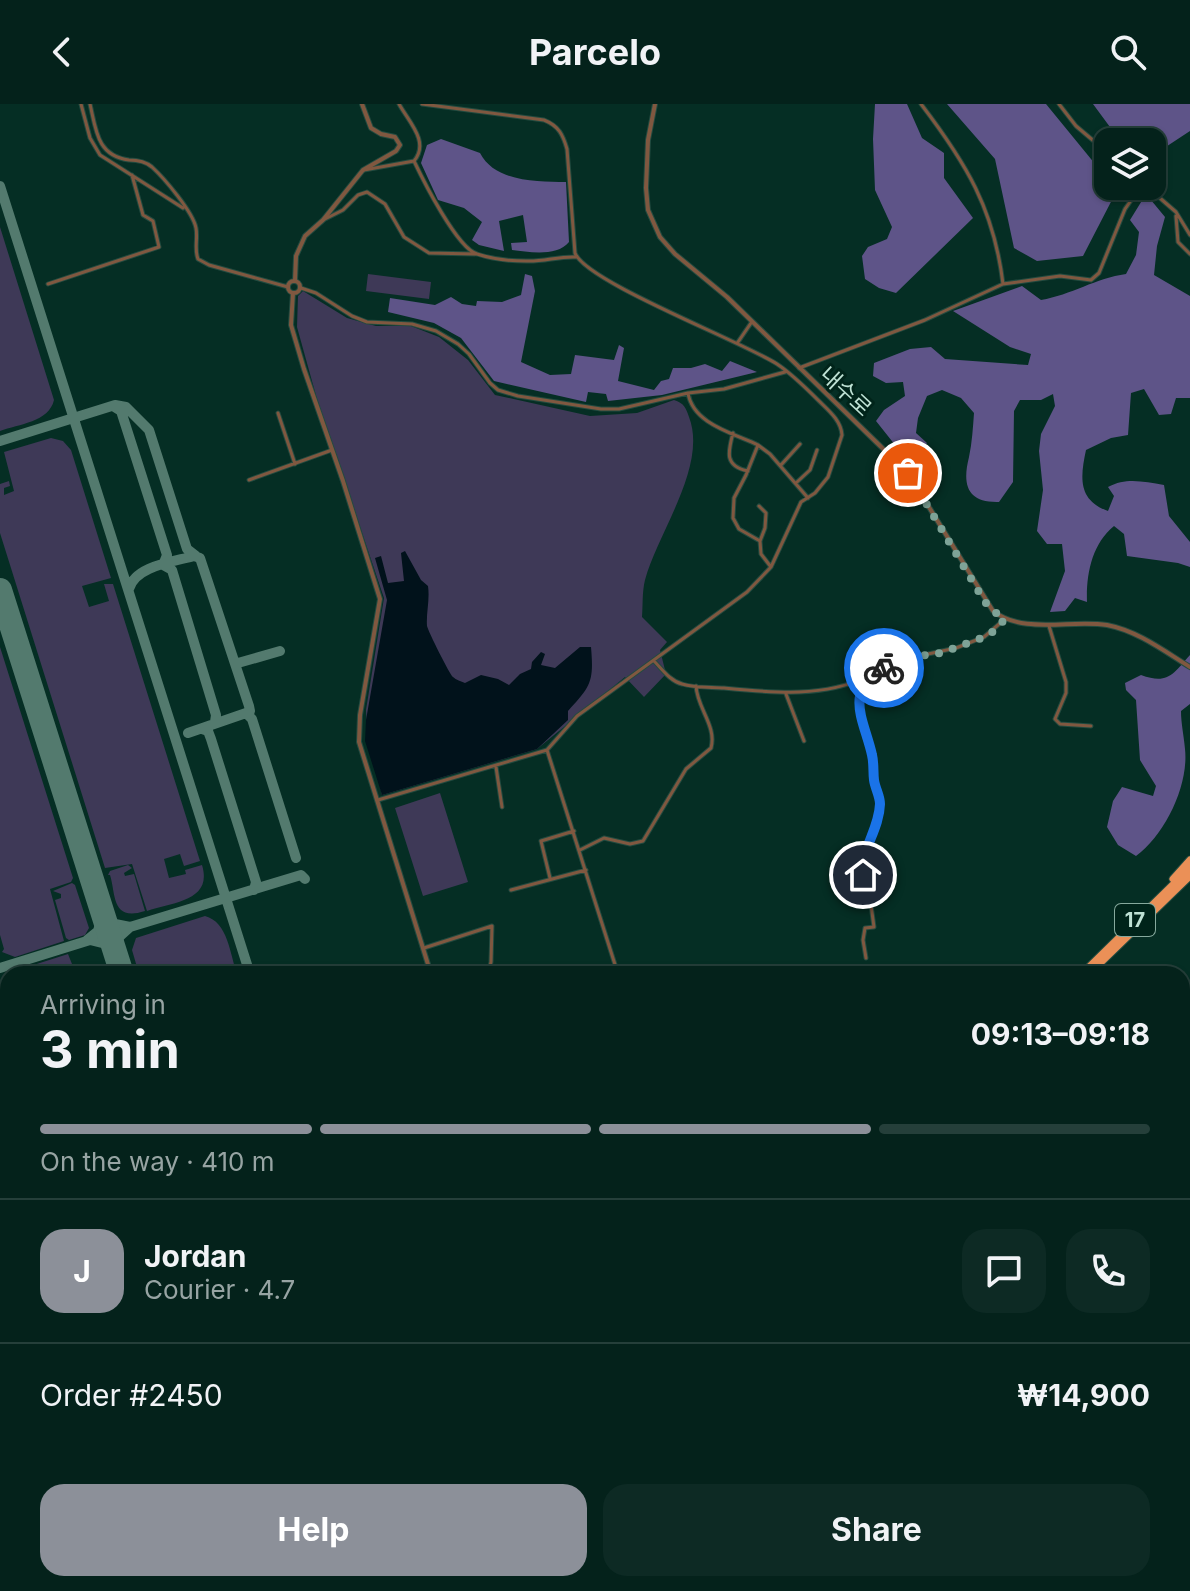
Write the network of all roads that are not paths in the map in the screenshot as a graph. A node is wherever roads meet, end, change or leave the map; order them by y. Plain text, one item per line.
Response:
1 (81, 104) edge
2 (90, 104) edge
3 (362, 104) edge
4 (399, 104) edge
5 (422, 104) edge
6 (655, 104) edge
7 (921, 104) edge
8 (1059, 104) edge
9 (1094, 141) edge
10 (414, 161) junction
11 (363, 170) junction
12 (132, 175) junction
13 (1132, 200) edge
14 (1161, 200) edge
15 (186, 210) junction
16 (1176, 212) junction
17 (323, 220) junction
18 (1190, 235) edge
19 (475, 254) junction
20 (1190, 254) edge
21 (576, 257) junction
22 (295, 281) junction
23 (48, 284) dead end
24 (1003, 284) junction
25 (288, 287) junction
26 (301, 288) junction
27 (293, 293) junction
28 (751, 323) junction
29 (738, 342) junction
30 (799, 368) junction
31 (786, 372) junction
32 (688, 393) junction
33 (278, 413) dead end
34 (733, 433) junction
35 (800, 444) dead end
36 (758, 445) junction
37 (332, 450) junction
38 (817, 450) dead end
39 (295, 464) junction
40 (781, 465) junction
41 (748, 471) junction
42 (249, 480) dead end
43 (797, 482) junction
44 (808, 498) junction
45 (759, 506) dead end
46 (735, 524) junction
47 (730, 528) dead end
48 (760, 541) junction
49 (771, 567) junction
50 (1005, 619) junction
51 (1049, 624) junction
52 (653, 660) junction
53 (1190, 667) edge
54 (870, 676) junction
55 (696, 686) junction
56 (786, 694) junction
57 (1091, 726) dead end
58 (804, 741) dead end
59 (547, 750) junction
60 (495, 766) junction
61 (378, 800) junction
62 (502, 807) dead end
63 (574, 831) junction
64 (580, 850) junction
65 (1190, 860) edge
66 (1190, 868) edge
67 (586, 870) junction
68 (1190, 876) edge
69 (550, 879) junction
70 (1190, 882) edge
71 (511, 890) dead end
72 (1138, 921) junction
73 (424, 948) junction
74 (866, 958) dead end
75 (429, 966) edge
76 (490, 966) edge
77 (616, 966) edge
78 (1090, 966) edge
79 (1096, 966) edge

1 - 12 street
2 - 15 street
3 - 11 street
4 - 10 street
5 - 21 street
6 - 28 street, 내수로
7 - 24 street
8 - 9 street
10 - 11 street
10 - 19 street
11 - 17 street
12 - 15 street
12 - 23 street
13 - 24 street
14 - 16 street
15 - 25 street
16 - 18 street
16 - 20 street
17 - 19 street
17 - 22 street
19 - 21 street
21 - 29 street
22 - 25 street
22 - 26 street
24 - 30 street
25 - 27 street
26 - 27 street
26 - 32 street
27 - 37 street
28 - 29 street
28 - 30 street, 내수로
29 - 31 street
30 - 50 street, 내수로
31 - 32 street
31 - 44 street
32 - 34 street
33 - 39 street
34 - 36 street
34 - 41 street
35 - 40 street
36 - 40 street
36 - 41 street
37 - 39 street
37 - 61 street
38 - 43 street
39 - 42 street
40 - 43 street
41 - 46 street
43 - 44 street
44 - 49 street
45 - 48 street
46 - 47 street
46 - 48 street
48 - 49 street
49 - 52 street
50 - 51 street
50 - 54 street
51 - 53 street
51 - 57 street
52 - 55 street
52 - 59 street
54 - 56 street
54 - 74 street
55 - 56 street
55 - 64 street
56 - 58 street
59 - 60 street
59 - 63 street
60 - 61 street
60 - 62 street
61 - 73 street
63 - 64 street
63 - 69 street
64 - 67 street
65 - 72 highway
66 - 72 highway, 17
67 - 69 street
67 - 77 street
68 - 72 highway, 17
69 - 71 street
70 - 72 highway
72 - 78 highway, 17
72 - 79 highway, 17
73 - 75 street
73 - 76 street

